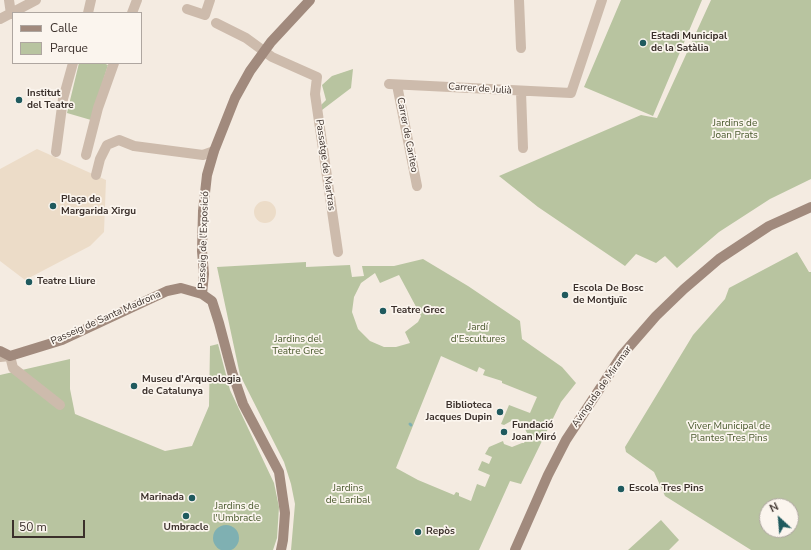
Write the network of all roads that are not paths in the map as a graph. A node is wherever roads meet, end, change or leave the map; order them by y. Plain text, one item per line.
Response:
1 (9, 0) edge
2 (36, 0) edge
3 (91, 0) edge
4 (137, 0) edge
5 (210, 0) edge
6 (519, 0) edge
7 (602, 0) edge
8 (308, 1) edge
9 (187, 9) dead end
10 (14, 12) edge
11 (88, 12) edge
12 (132, 12) edge
13 (10, 14) joint
14 (0, 19) edge
15 (216, 23) dead end
16 (521, 48) dead end
17 (264, 50) junction
18 (74, 64) edge
19 (114, 64) edge
20 (393, 84) joint
21 (521, 92) junction
22 (523, 148) dead end
23 (214, 151) junction
24 (56, 152) dead end
25 (86, 155) dead end
26 (96, 175) dead end
27 (417, 186) dead end
28 (811, 206) edge
29 (338, 252) dead end
30 (202, 294) junction
31 (0, 351) edge
32 (5, 357) edge
33 (60, 405) dead end
34 (281, 550) edge
35 (515, 550) edge

1 - 13 street
2 - 10 street
3 - 11 street
4 - 12 street
5 - 9 street
6 - 16 street
7 - 21 street, Carrer de Julià
8 - 17 street, Passeig de l'Exposició
13 - 14 street
15 - 17 street
17 - 23 street, Passeig de l'Exposició
17 - 29 street, Passatge de Martras
18 - 24 street
19 - 25 street
20 - 21 street, Carrer de Julià
20 - 27 street, Carrer de Cariteo
21 - 22 street
23 - 26 street
23 - 30 street, Passeig de l'Exposició
28 - 35 street, Avinguda de Miramar
30 - 32 street, Passeig de Santa Madrona
30 - 34 street
31 - 32 street
32 - 33 street

